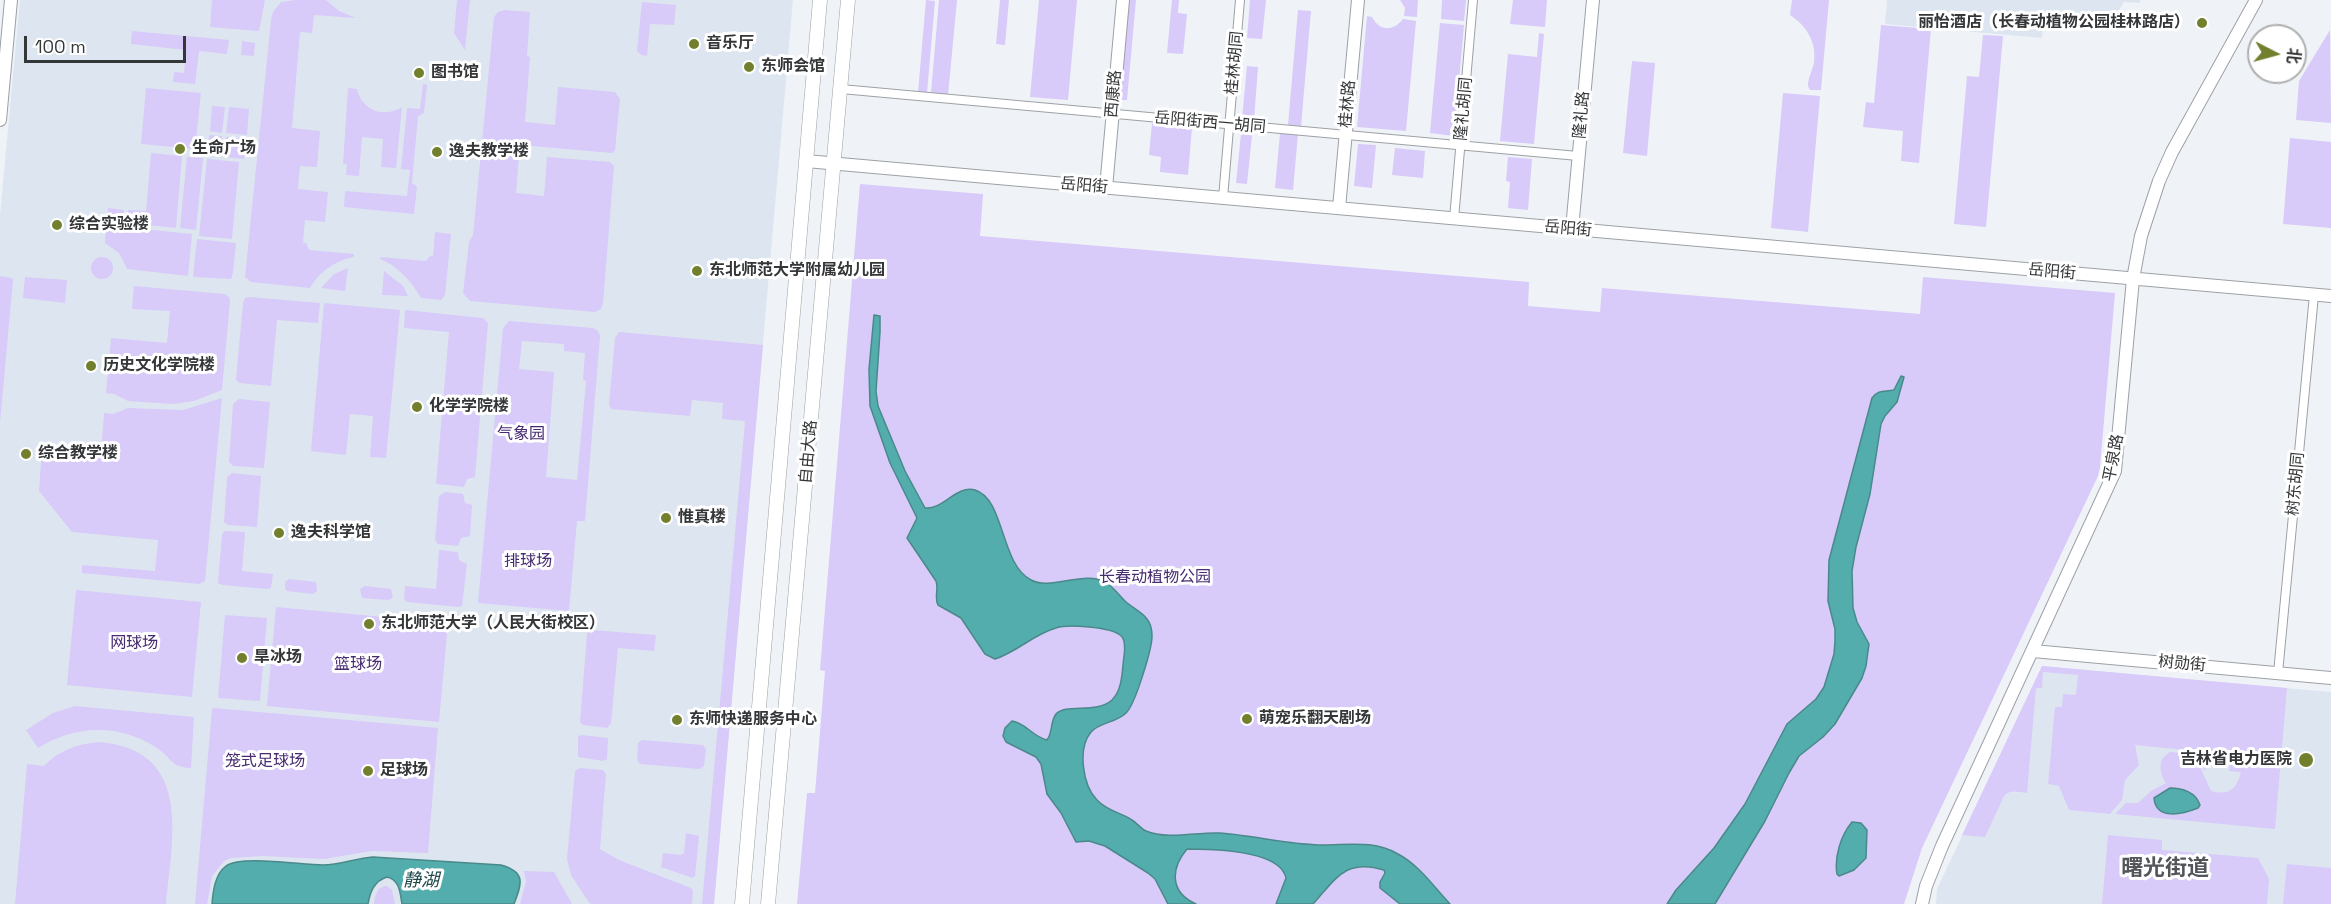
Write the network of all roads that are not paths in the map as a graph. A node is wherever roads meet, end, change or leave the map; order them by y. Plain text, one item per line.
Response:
1 (11, 0) edge
2 (820, 0) edge
3 (849, 0) edge
4 (1123, 0) edge
5 (1240, 0) edge
6 (1358, 0) edge
7 (1473, 0) edge
8 (1593, 0) edge
9 (2256, 0) edge
10 (841, 89) junction
11 (1112, 114) junction
12 (0, 120) edge
13 (1230, 124) junction
14 (1345, 135) junction
15 (1461, 146) junction
16 (1578, 156) junction
17 (806, 161) junction
18 (835, 164) junction
19 (1106, 188) junction
20 (1223, 198) junction
21 (1339, 208) junction
22 (1454, 219) junction
23 (1572, 229) junction
24 (2133, 279) junction
25 (2314, 295) junction
26 (2331, 296) edge
27 (2033, 651) junction
28 (2278, 673) junction
29 (2331, 678) edge
30 (742, 904) edge
31 (768, 904) edge
32 (1922, 904) edge

1 - 12 street
2 - 17 main road, 自由大路
3 - 10 main road, 自由大路
4 - 11 street, 西康路
5 - 13 street, 桂林胡同
6 - 14 street, 桂林路
7 - 15 street, 隆礼胡同
8 - 16 street, 隆礼路
9 - 24 street, 平泉路
10 - 11 street, 岳阳街西一胡同
10 - 18 main road, 自由大路
11 - 13 street, 岳阳街西一胡同
11 - 19 street, 西康路
13 - 14 street, 岳阳街西一胡同
13 - 20 street, 桂林胡同
14 - 15 street, 岳阳街西一胡同
14 - 21 street, 桂林路
15 - 16 street, 岳阳街西一胡同
15 - 22 street, 隆礼胡同
16 - 23 street, 隆礼路
17 - 18 street, 岳阳街
17 - 30 main road, 自由大路
18 - 19 street, 岳阳街
18 - 31 main road, 自由大路
19 - 20 street, 岳阳街
20 - 21 street, 岳阳街
21 - 22 street, 岳阳街
22 - 23 street, 岳阳街
23 - 24 street, 岳阳街
24 - 25 street, 岳阳街
24 - 27 street, 平泉路
25 - 26 street, 岳阳街
25 - 28 street, 树东胡同
27 - 28 street, 树勋街
27 - 32 street, 平泉路
28 - 29 street, 树勋街

